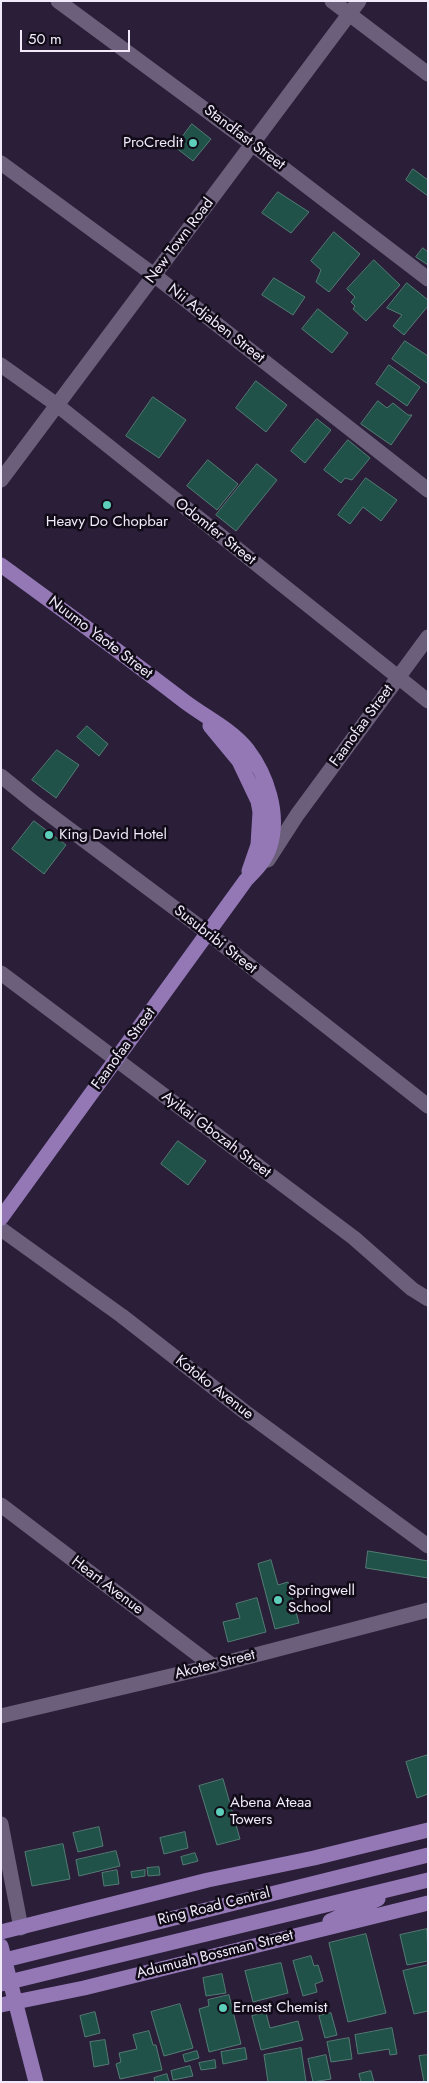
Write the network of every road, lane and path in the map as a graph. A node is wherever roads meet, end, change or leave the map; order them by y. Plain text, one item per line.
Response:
1 (58, 1) edge
2 (332, 1) edge
3 (359, 1) edge
4 (350, 14) junction
5 (428, 74) edge
6 (254, 145) junction
7 (1, 163) edge
8 (154, 275) junction
9 (428, 278) edge
10 (1, 365) edge
11 (57, 405) junction
12 (1, 480) edge
13 (428, 490) edge
14 (1, 564) edge
15 (428, 637) edge
16 (398, 677) junction
17 (428, 700) edge
18 (197, 712) junction
19 (1, 776) edge
20 (262, 862) junction
21 (246, 880) junction
22 (208, 933) junction
23 (1, 973) edge
24 (116, 1059) junction
25 (428, 1106) edge
26 (1, 1218) edge
27 (1, 1229) edge
28 (428, 1299) edge
29 (1, 1505) edge
30 (428, 1546) edge
31 (428, 1610) edge
32 (213, 1666) junction
33 (1, 1716) edge
34 (1, 1824) edge
35 (428, 1830) edge
36 (428, 1855) edge
37 (424, 1881) edge
38 (428, 1903) edge
39 (21, 1928) junction
40 (1, 1932) edge
41 (297, 1935) junction
42 (1, 1946) edge
43 (1, 1961) edge
44 (1, 1984) edge
45 (1, 2005) edge
46 (36, 2082) edge

1 - 6 street, Standfast Street
2 - 4 street
3 - 4 street, New Town Road
4 - 5 street
4 - 6 street, New Town Road
6 - 8 street, New Town Road
6 - 9 street, Standfast Street
7 - 8 street, Nii Adjaben Street
8 - 11 street, New Town Road
8 - 13 street, Nii Adjaben Street
10 - 11 street, Odomfer Street
11 - 12 street, New Town Road
11 - 16 street, Odomfer Street
14 - 18 main road, Nuumo Yaote Street
15 - 16 street, Faanofaa Street
16 - 17 street, Odomfer Street
16 - 20 street, Faanofaa Street
18 - 20 main road, Nuumo Yaote Street
18 - 21 main road, Nuumo Yaote Street
19 - 22 street, Susubribi Street
20 - 21 main road, Nuumo Yaote Street
21 - 22 main road, Faanofaa Street
22 - 24 main road, Faanofaa Street
22 - 25 street, Susubribi Street
23 - 24 street, Ayikai Gbozah Street
24 - 26 main road, Faanofaa Street
24 - 28 street, Ayikai Gbozah Street
27 - 30 street, Kotoko Avenue
29 - 32 street, Heart Avenue
31 - 32 street, Akotex Street
32 - 33 street, Akotex Street
34 - 39 street
35 - 39 main road, Ring Road Central
36 - 43 main road, Ring Road Central
37 - 41 main road
37 - 44 main road, Ring Road Central
38 - 41 main road, Adumuah Bossman Street
39 - 40 main road, Ring Road Central
41 - 45 main road, Adumuah Bossman Street
42 - 46 main road

